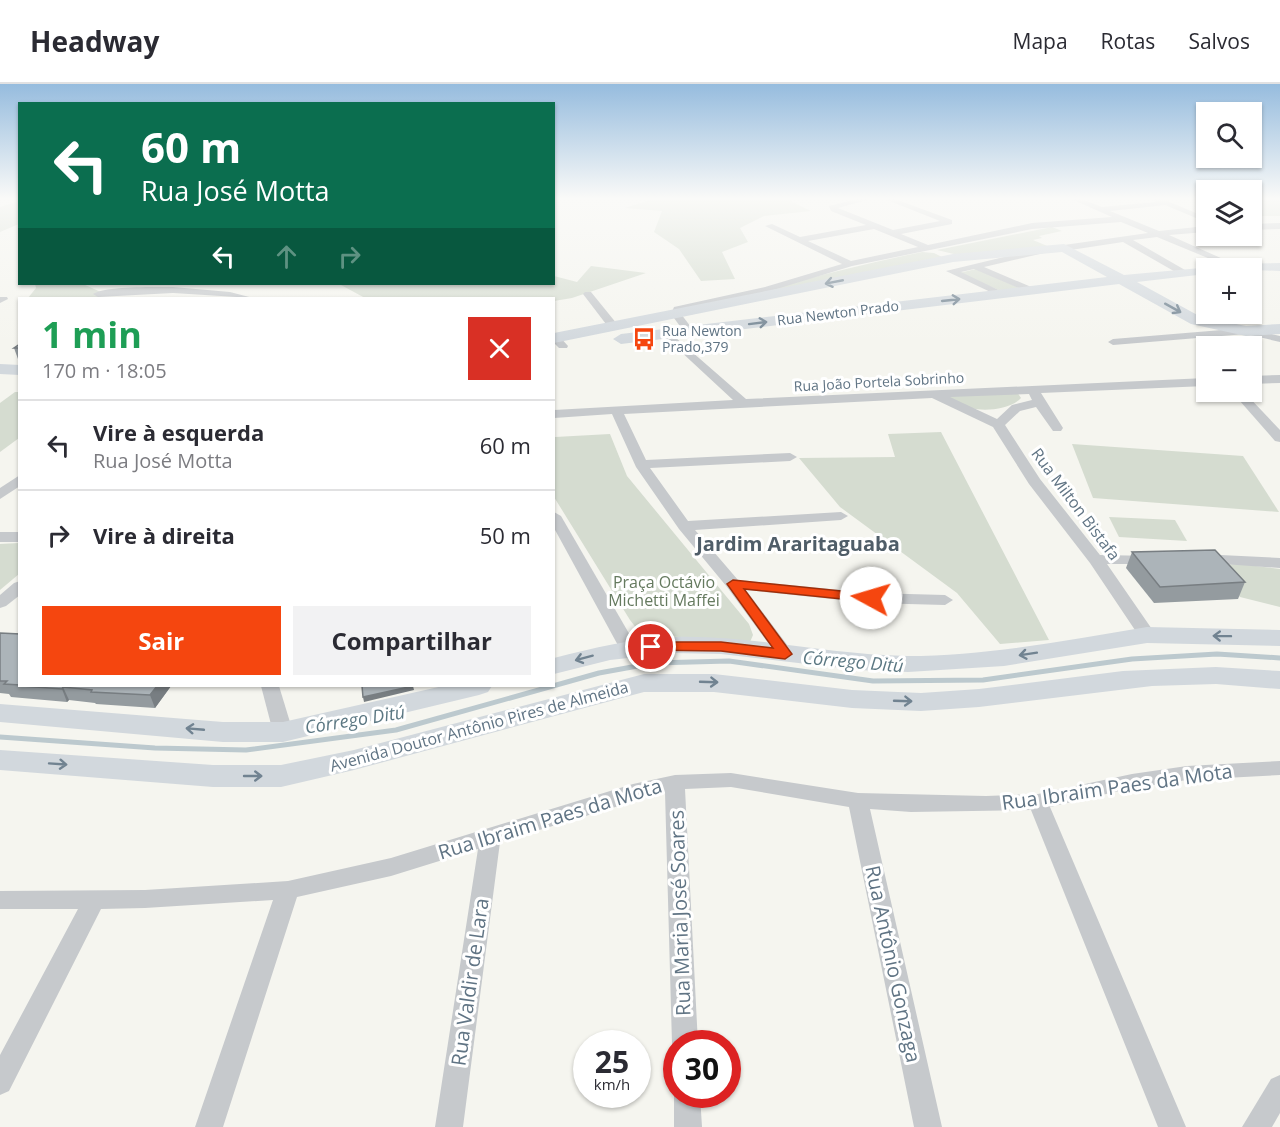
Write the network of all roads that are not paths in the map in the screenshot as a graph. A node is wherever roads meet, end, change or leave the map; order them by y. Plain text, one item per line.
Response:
1 (812, 247) edge
2 (927, 247) edge
3 (936, 247) edge
4 (1073, 247) edge
5 (1138, 247) edge
6 (1188, 247) edge
7 (930, 248) junction
8 (1064, 248) junction
9 (1044, 250) junction
10 (953, 258) junction
11 (1215, 258) edge
12 (850, 264) junction
13 (975, 266) junction
14 (1262, 267) edge
15 (1280, 267) edge
16 (1196, 271) edge
17 (1182, 272) junction
18 (1122, 280) junction
19 (228, 285) edge
20 (150, 290) junction
21 (1033, 291) junction
22 (222, 293) junction
23 (98, 294) dead end
24 (588, 294) dead end
25 (1002, 294) junction
26 (142, 297) edge
27 (243, 297) edge
28 (676, 314) junction
29 (1196, 321) edge
30 (1201, 324) edge
31 (1211, 324) edge
32 (613, 326) junction
33 (1280, 329) edge
34 (689, 331) junction
35 (1246, 331) junction
36 (668, 334) junction
37 (1217, 334) junction
38 (1280, 339) edge
39 (556, 342) edge
40 (1113, 342) dead end
41 (0, 364) edge
42 (18, 365) edge
43 (0, 369) edge
44 (18, 370) edge
45 (1280, 379) edge
46 (1262, 380) edge
47 (1196, 382) edge
48 (1033, 390) junction
49 (932, 394) junction
50 (1039, 402) junction
51 (1247, 402) edge
52 (743, 403) junction
53 (1016, 408) junction
54 (617, 411) junction
55 (970, 411) junction
56 (555, 414) edge
57 (998, 424) junction
58 (1057, 428) dead end
59 (1280, 438) edge
60 (790, 457) dead end
61 (642, 464) junction
62 (18, 481) edge
63 (0, 495) edge
64 (841, 516) dead end
65 (555, 518) edge
66 (684, 526) junction
67 (0, 537) edge
68 (18, 537) edge
69 (1162, 559) edge
70 (1184, 559) edge
71 (1096, 560) junction
72 (1280, 563) edge
73 (733, 584) junction
74 (18, 588) edge
75 (945, 600) dead end
76 (7, 602) edge
77 (1147, 635) junction
78 (1280, 638) edge
79 (629, 649) junction
80 (785, 654) junction
81 (555, 666) edge
82 (1280, 680) edge
83 (270, 687) edge
84 (466, 687) edge
85 (0, 712) edge
86 (283, 732) junction
87 (0, 760) edge
88 (1280, 768) edge
89 (675, 782) junction
90 (858, 801) junction
91 (1038, 802) junction
92 (490, 837) junction
93 (288, 890) junction
94 (0, 900) edge
95 (94, 900) junction
96 (684, 1030) edge
97 (0, 1082) edge
98 (1280, 1088) edge
99 (687, 1108) edge
100 (209, 1127) edge
101 (449, 1127) edge
102 (688, 1127) edge
103 (928, 1127) edge
104 (1172, 1127) edge
105 (1256, 1127) edge

1 - 12 street
2 - 7 street
3 - 7 street
4 - 8 street
5 - 17 street
6 - 11 street
7 - 10 street
7 - 12 street
8 - 9 street
8 - 18 street
9 - 10 street
9 - 13 street
10 -> 28 street
12 - 28 street
13 - 21 street
13 - 25 street
14 - 15 street
16 - 17 street, Rua Newton Prado
17 - 18 street, Rua Newton Prado
18 - 21 street, Rua Newton Prado
18 -> 29 street
19 - 22 street
20 - 22 street
20 - 23 street
20 - 26 street
21 - 25 street, Rua Newton Prado
22 - 27 street
24 - 32 street
34 -> 25 street, Rua Newton Prado
28 - 32 street
28 - 34 street
30 - 37 street
31 - 35 street
32 - 39 street
33 - 35 street
34 - 36 street, Rua Newton Prado
35 - 37 street
35 - 38 street
36 - 39 street, Rua Newton Prado
36 - 52 street
37 - 40 street
41 - 42 street
43 - 44 street
45 - 46 street
47 - 48 street, Rua João Portela Sobrinho
48 - 49 street, Rua João Portela Sobrinho
48 - 50 street
49 - 52 street, Rua João Portela Sobrinho
49 - 55 street
50 - 53 street
50 - 58 street
51 - 59 street
52 - 54 street, Rua João Portela Sobrinho
53 - 55 street
53 - 57 street
54 - 56 street, Rua João Portela Sobrinho
54 - 61 street
55 - 57 street
57 - 71 street, Rua Milton Bistafa
60 - 61 street
61 - 66 street
62 - 63 street
64 - 66 street
65 - 79 street
66 - 73 street
67 - 68 street
69 - 71 street
70 - 72 street
71 - 77 street, Rua Milton Bistafa
73 - 75 street
73 - 80 street
74 - 76 street
78 -> 77 street
77 -> 80 street
79 - 80 street
79 -> 81 street
87 -> 82 street, Avenida Doutor Antônio Pires de Almeida
83 - 86 street
84 - 86 street
86 -> 85 street
88 - 91 street, Rua Ibraim Paes da Mota
89 - 90 street, Rua Ibraim Paes da Mota
89 - 92 street, Rua Ibraim Paes da Mota
89 - 96 street, Rua Maria José Soares
90 - 91 street, Rua Ibraim Paes da Mota
90 - 103 street, Rua Antônio Gonzaga
91 - 104 street
92 - 93 street, Rua Ibraim Paes da Mota
92 - 101 street, Rua Valdir de Lara
93 - 95 street, Rua Ibraim Paes da Mota
93 - 100 street
94 - 95 street, Rua Ibraim Paes da Mota
95 - 97 street
98 - 105 street
99 - 102 street

